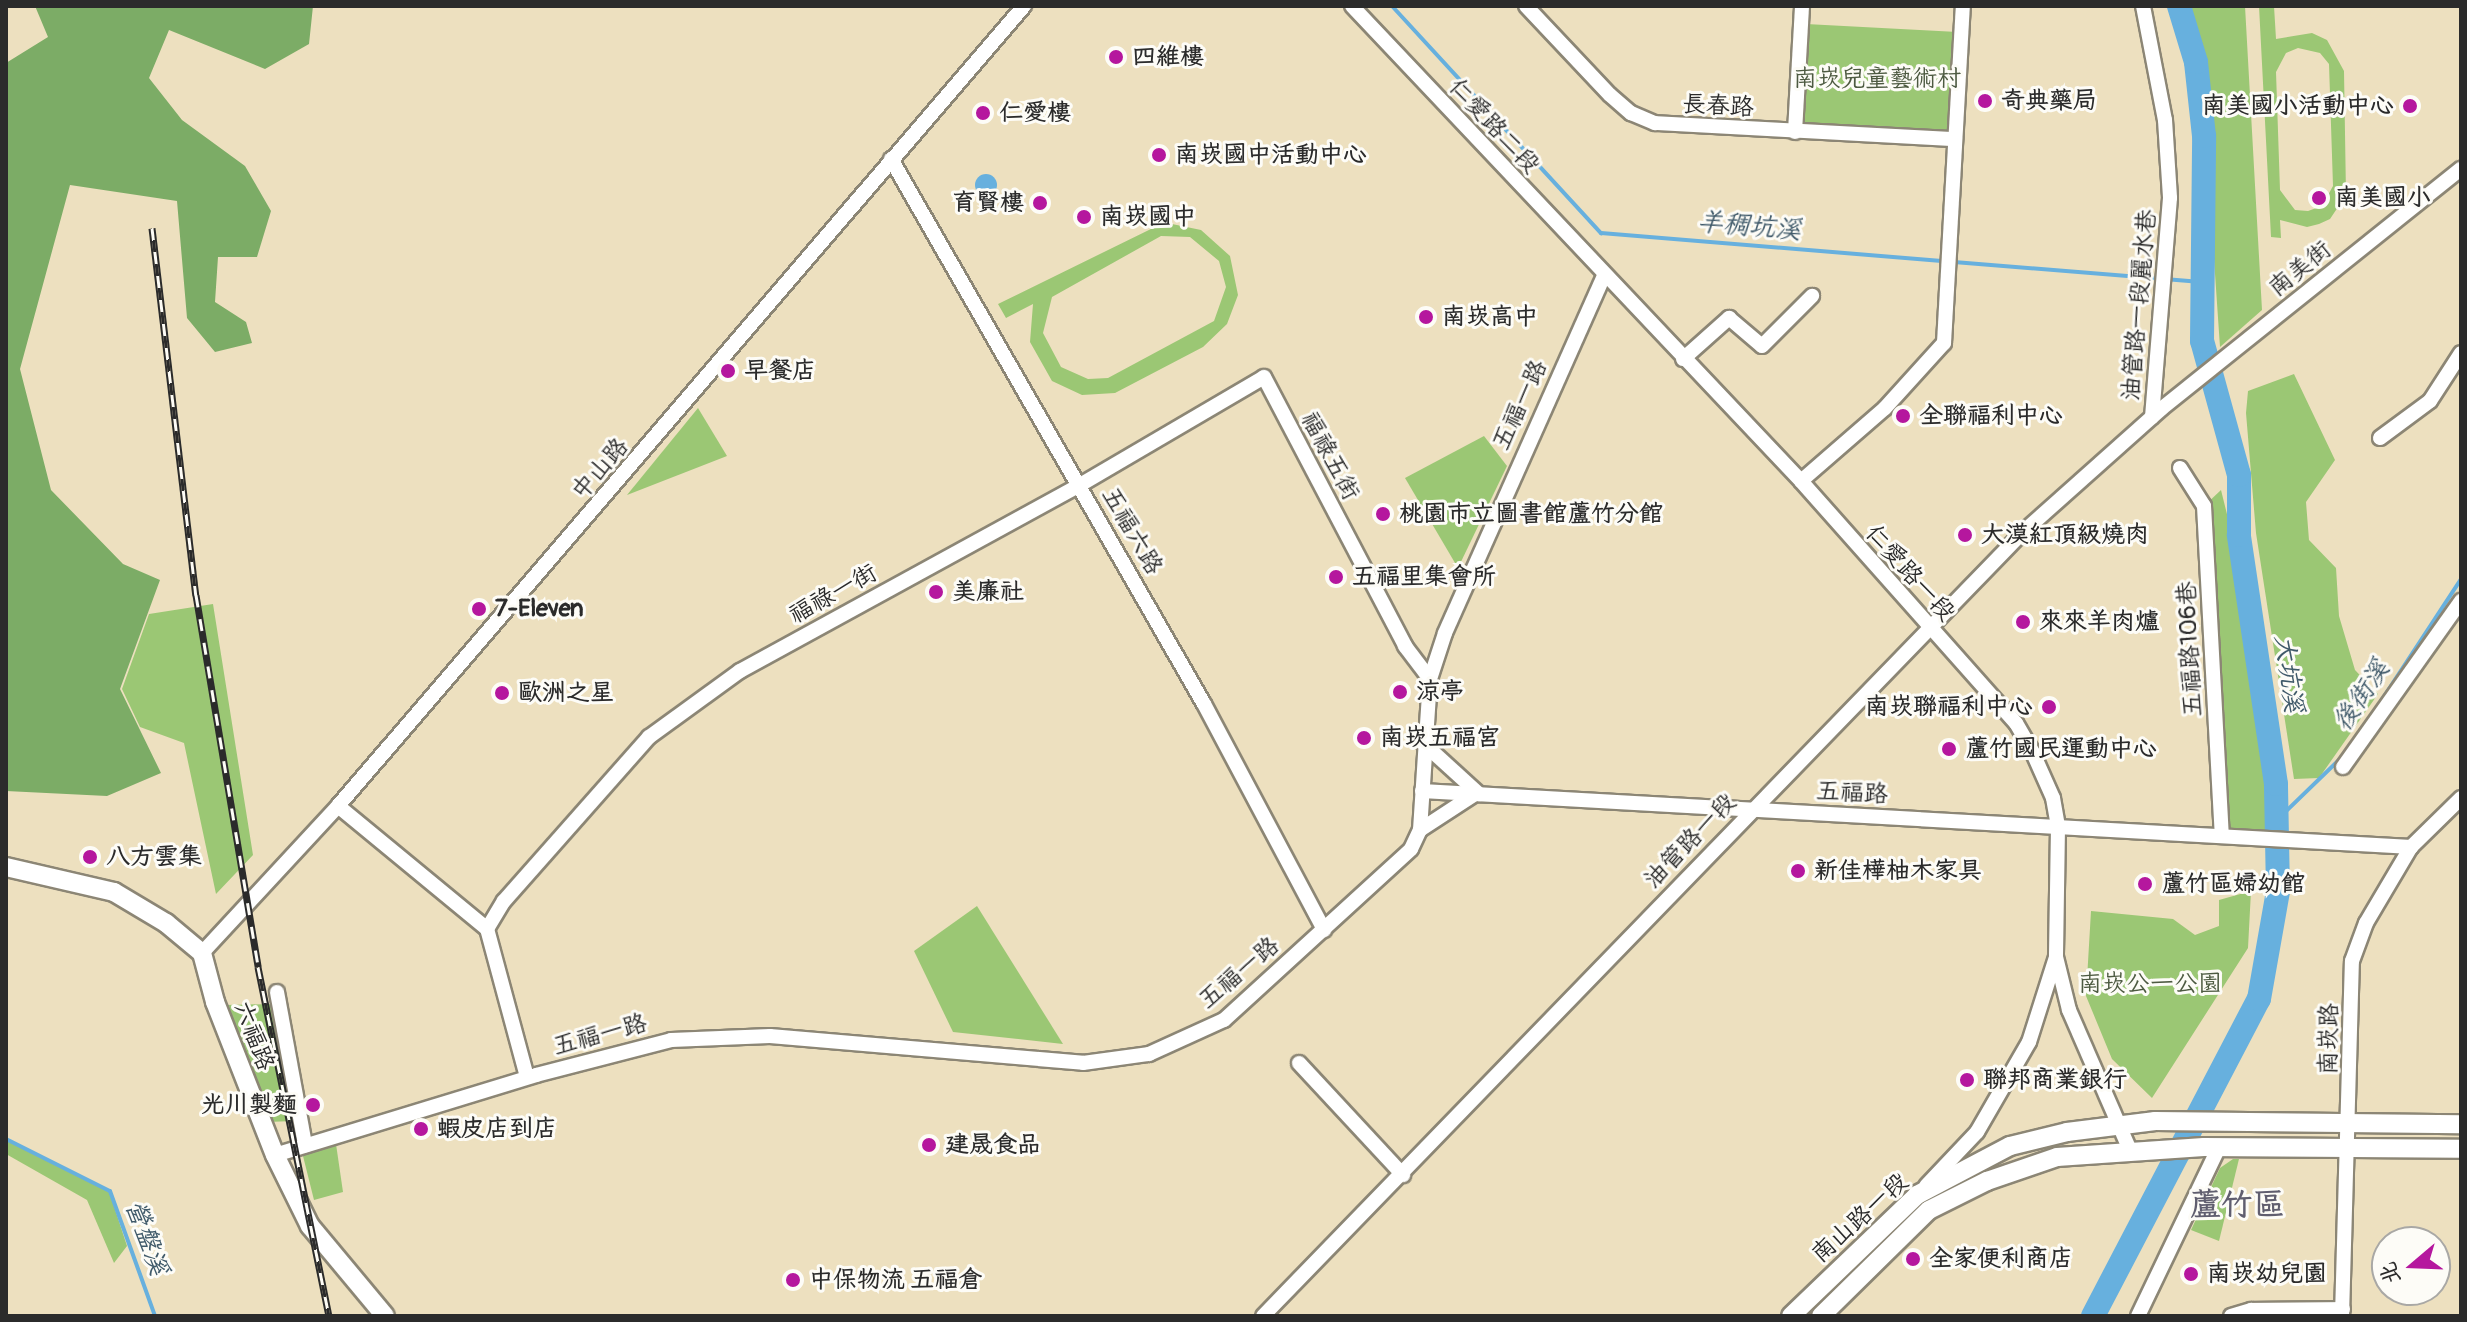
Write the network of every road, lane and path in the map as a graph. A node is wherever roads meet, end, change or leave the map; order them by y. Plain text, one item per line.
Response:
1 (1024, 6) edge
2 (1352, 6) edge
3 (1526, 6) edge
4 (1802, 6) edge
5 (1963, 6) edge
6 (2143, 6) edge
7 (1795, 132) junction
8 (1954, 139) junction
9 (891, 159) junction
10 (2461, 169) edge
11 (1604, 276) junction
12 (1812, 296) dead end
13 (2461, 353) edge
14 (1683, 359) junction
15 (1264, 377) joint
16 (2156, 413) junction
17 (2380, 438) dead end
18 (2180, 468) dead end
19 (1801, 481) junction
20 (1080, 485) junction
21 (2461, 601) edge
22 (1930, 630) junction
23 (1430, 679) junction
24 (1423, 743) junction
25 (2343, 767) dead end
26 (1422, 791) junction
27 (1477, 794) junction
28 (2461, 798) edge
29 (338, 806) junction
30 (1751, 809) junction
31 (2058, 827) junction
32 (1420, 830) junction
33 (2222, 835) junction
34 (2411, 847) junction
35 (6, 867) edge
36 (487, 929) junction
37 (1324, 930) junction
38 (202, 953) junction
39 (2056, 957) junction
40 (277, 992) dead end
41 (1299, 1063) dead end
42 (527, 1077) junction
43 (2349, 1124) junction
44 (2461, 1124) edge
45 (2120, 1126) junction
46 (305, 1145) junction
47 (2349, 1146) junction
48 (2212, 1147) junction
49 (2461, 1149) edge
50 (2130, 1150) junction
51 (275, 1155) junction
52 (1403, 1175) junction
53 (1917, 1195) junction
54 (2342, 1313) edge
55 (383, 1315) edge
56 (1263, 1316) edge
57 (1791, 1316) edge
58 (1821, 1316) edge
59 (2138, 1316) edge
60 (2231, 1316) edge

1 - 9 street, 中山路
2 - 11 street, 仁愛路二段
3 - 7 street, 長春路
4 - 7 street
5 - 8 street
6 - 16 street, 油管路一段麗水巷
7 - 8 street, 長春路
8 - 19 street
9 - 20 street, 五福六路
9 - 29 street, 中山路
10 - 16 street, 南美街
11 - 14 street, 仁愛路一段
11 - 23 street, 五福一路
12 - 14 street
13 - 17 street
14 - 19 street, 仁愛路一段
15 - 20 street, 福祿一街
15 - 23 street, 福祿五街
16 - 22 street, 油管路一段
18 - 33 street, 五福路106巷
19 - 22 street, 仁愛路一段
20 - 36 street, 福祿一街
20 - 37 street, 五福六路
21 - 25 street
22 - 30 street, 油管路一段
22 - 31 street, 仁愛路一段
23 - 24 street, 五福一路
24 - 26 street, 五福一路
24 - 27 street
26 - 27 street, 五福路
26 - 32 street, 五福一路
27 - 30 street, 五福路
27 - 32 street
28 - 34 street, 南崁路
29 - 36 street
29 - 38 street, 中山路
30 - 31 street, 五福路
30 - 52 street, 油管路一段
31 - 33 street, 五福路
31 - 39 street, 仁愛路一段
32 - 37 street, 五福一路
33 - 34 street, 五福路
34 - 43 street, 南崁路
35 - 38 street
36 - 42 street
37 - 42 street, 五福一路
38 - 51 street, 六福路
39 - 45 street, 仁愛路一段
39 - 53 street, 仁愛路一段
40 - 46 street
41 - 52 street
42 - 46 street, 五福一路
43 - 44 street
43 - 45 street, 南山路一段
43 - 47 street, 南崁路
45 - 50 street, 仁愛路一段
45 - 53 street, 南山路一段
46 - 51 street, 五福一路
47 - 48 street
47 - 49 street
47 - 54 street, 南崁路
48 - 50 street, 南山路一段
48 - 59 street
50 - 58 street, 南山路一段
51 - 55 street, 六福路
52 - 56 street, 油管路一段
53 - 57 street, 南山路一段
54 - 60 street

